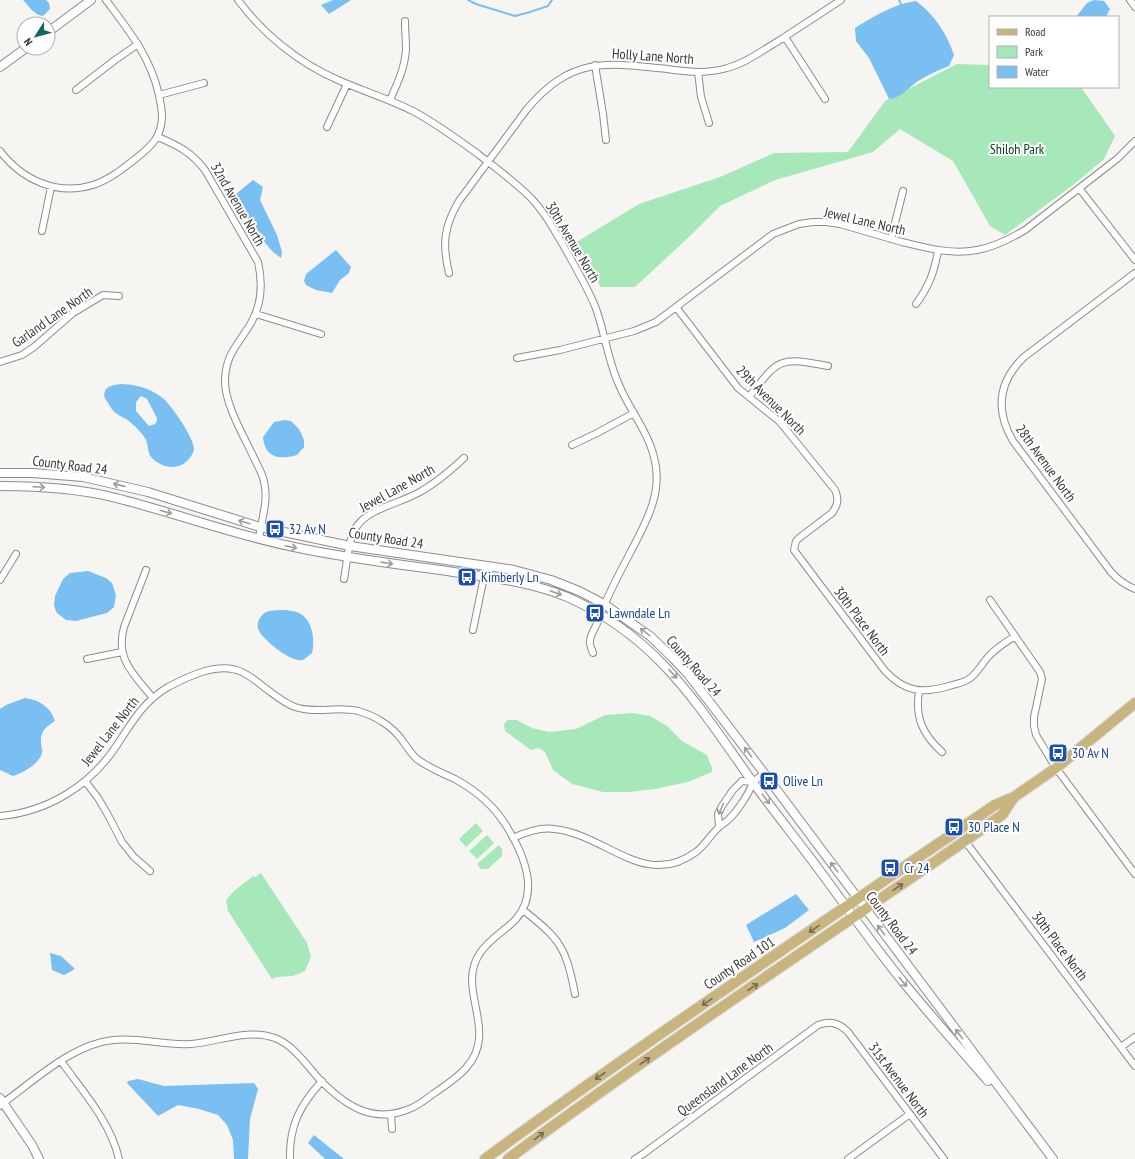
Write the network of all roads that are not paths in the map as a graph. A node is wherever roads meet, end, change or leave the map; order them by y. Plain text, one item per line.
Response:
1 (91, 0) edge
2 (106, 0) edge
3 (238, 0) edge
4 (841, 0) edge
5 (1130, 0) edge
6 (1135, 6) edge
7 (405, 21) dead end
8 (56, 26) edge
9 (785, 37) junction
10 (138, 44) junction
11 (16, 55) edge
12 (595, 65) junction
13 (0, 67) edge
14 (698, 72) junction
15 (204, 83) dead end
16 (347, 84) junction
17 (76, 90) dead end
18 (159, 95) junction
19 (825, 99) dead end
20 (390, 100) junction
21 (709, 123) dead end
22 (327, 127) dead end
23 (158, 137) junction
24 (606, 140) dead end
25 (1135, 141) edge
26 (0, 151) edge
27 (488, 162) junction
28 (51, 187) junction
29 (1079, 188) junction
30 (903, 191) dead end
31 (42, 231) dead end
32 (891, 239) junction
33 (938, 251) junction
34 (1135, 260) edge
35 (448, 273) dead end
36 (1135, 273) edge
37 (119, 296) dead end
38 (916, 304) dead end
39 (676, 307) junction
40 (256, 314) junction
41 (321, 334) dead end
42 (604, 338) junction
43 (518, 358) dead end
44 (0, 362) edge
45 (828, 366) dead end
46 (749, 397) junction
47 (634, 413) junction
48 (572, 445) dead end
49 (464, 458) dead end
50 (0, 473) edge
51 (0, 486) edge
52 (260, 527) junction
53 (259, 539) junction
54 (350, 546) junction
55 (16, 554) dead end
56 (796, 554) joint
57 (348, 558) junction
58 (486, 565) junction
59 (146, 570) dead end
60 (484, 576) junction
61 (344, 579) dead end
62 (0, 580) edge
63 (1135, 589) edge
64 (990, 600) dead end
65 (602, 609) junction
66 (473, 630) dead end
67 (1015, 636) junction
68 (122, 652) junction
69 (593, 653) dead end
70 (86, 659) dead end
71 (919, 691) junction
72 (153, 698) junction
73 (1135, 703) edge
74 (942, 752) dead end
75 (1056, 768) junction
76 (764, 773) junction
77 (85, 781) junction
78 (753, 782) junction
79 (1014, 797) junction
80 (0, 816) edge
81 (719, 826) junction
82 (513, 838) junction
83 (965, 841) junction
84 (150, 871) dead end
85 (1135, 874) edge
86 (857, 899) junction
87 (846, 906) junction
88 (523, 910) junction
89 (866, 910) junction
90 (855, 918) junction
91 (575, 994) dead end
92 (831, 1022) joint
93 (1135, 1037) edge
94 (1121, 1047) junction
95 (61, 1061) junction
96 (1135, 1066) edge
97 (322, 1081) junction
98 (1, 1102) edge
99 (910, 1114) junction
100 (391, 1115) junction
101 (392, 1129) dead end
102 (39, 1159) edge
103 (119, 1159) edge
104 (290, 1159) edge
105 (485, 1159) edge
106 (508, 1159) edge
107 (634, 1159) edge
108 (848, 1159) edge
109 (944, 1159) edge
110 (1053, 1159) edge

1 - 8 street
2 - 10 street
3 - 16 street, 30th Avenue North
4 - 9 street, Holly Lane North
5 - 6 street
7 - 20 street
9 - 14 street, Holly Lane North
9 - 19 street
10 - 17 street
10 - 18 street
11 - 13 street
12 - 14 street, Holly Lane North
12 - 24 street
12 - 27 street, Holly Lane North
14 - 21 street
15 - 18 street
16 - 20 street, 30th Avenue North
16 - 22 street
18 - 23 street
20 - 27 street, 30th Avenue North
23 - 28 street
23 - 40 street, 32nd Avenue North
25 - 29 street, Jewel Lane North
26 - 28 street
27 - 35 street, Holly Lane North
27 - 42 street, 30th Avenue North
28 - 31 street
29 - 33 street, Jewel Lane North
29 - 34 street
30 - 32 street
32 - 33 street, Jewel Lane North
32 - 39 street, Jewel Lane North
33 - 38 street
36 - 63 street, 28th Avenue North
37 - 44 street, Garland Lane North
39 - 42 street, Jewel Lane North
39 - 46 street, 29th Avenue North
40 - 41 street
40 - 52 street, 32nd Avenue North
42 - 43 street, Jewel Lane North
42 - 47 street, 30th Avenue North
45 - 46 street
46 - 56 street, 29th Avenue North
47 - 48 street
47 - 65 street, 30th Avenue North
49 - 54 street, Jewel Lane North
52 -> 50 street, County Road 24
51 -> 53 street, County Road 24
52 - 53 street, 32nd Avenue North
52 - 54 street, County Road 24
53 -> 57 street, County Road 24
54 - 57 street, Jewel Lane North
54 - 58 street, County Road 24
55 - 62 street
56 - 71 street, 30th Place North
57 -> 60 street, County Road 24
57 - 61 street, Jewel Lane North
58 - 60 street
58 - 65 street, County Road 24
59 - 68 street
60 -> 65 street, County Road 24
60 - 66 street
64 - 67 street
65 - 69 street, 30th Avenue North
76 -> 65 street, County Road 24
65 -> 78 street, County Road 24
67 - 71 street
67 - 75 street
68 - 70 street
68 - 72 street
71 - 74 street
72 - 77 street, Jewel Lane North
72 - 82 street
73 - 75 main road, County Road 101
75 - 79 main road, County Road 101
75 - 85 street
76 - 78 street
86 -> 76 street, County Road 24
77 - 80 street, Jewel Lane North
77 - 84 street
78 - 81 street
78 -> 81 street
78 -> 87 street, County Road 24
79 - 83 main road, County Road 101
79 - 86 main road, County Road 101
81 - 82 street
82 - 88 street
89 -> 83 main road, County Road 101
83 - 94 street, 30th Place North
86 - 87 main road, County Road 101
86 - 89 street, County Road 24
87 - 90 street, County Road 24
87 -> 105 main road, County Road 101
88 - 91 street
88 - 100 street
89 - 90 main road, County Road 101
110 -> 89 street, County Road 24
106 -> 90 main road, County Road 101
90 -> 110 street, County Road 24
92 - 99 street, 31st Avenue North
92 - 107 street, Queensland Lane North
93 - 94 street
94 - 96 street, 30th Place North
95 - 97 street
95 - 98 street
95 - 103 street
97 - 100 street
97 - 104 street
98 - 102 street
99 - 108 street
99 - 109 street, 31st Avenue North
100 - 101 street

